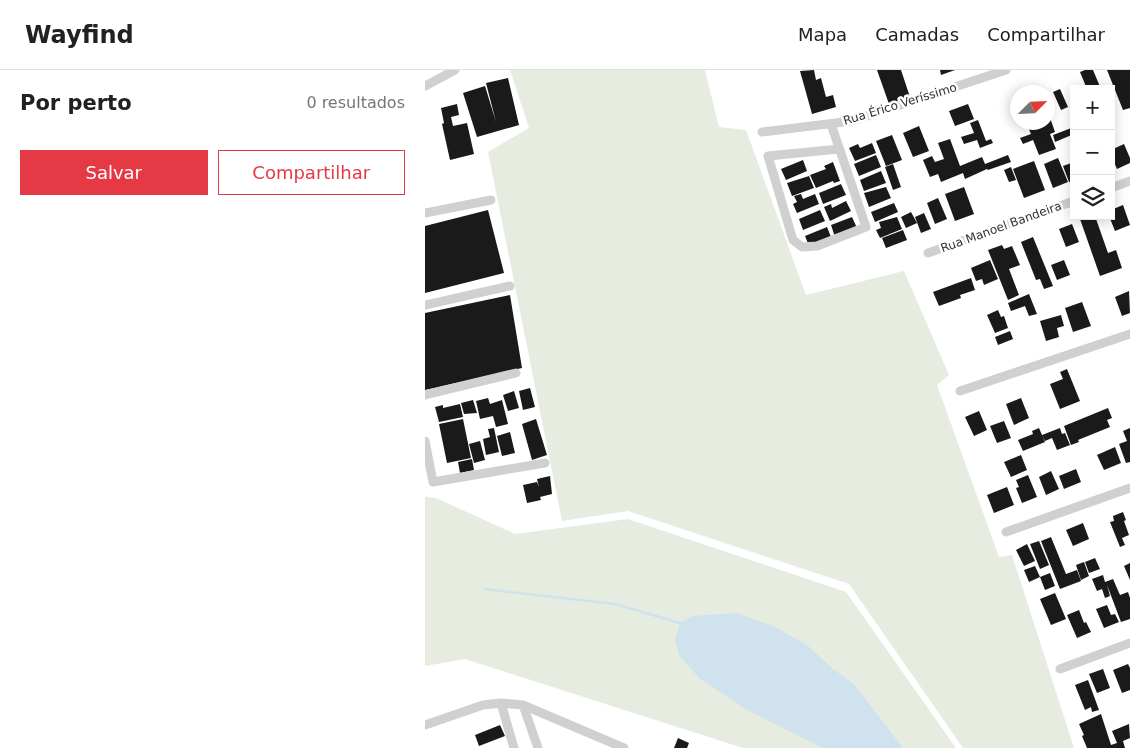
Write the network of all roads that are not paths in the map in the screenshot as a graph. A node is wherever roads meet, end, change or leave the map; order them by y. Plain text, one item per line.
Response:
1 (455, 70) edge
2 (1006, 70) edge
3 (425, 86) edge
4 (831, 124) junction
5 (762, 132) dead end
6 (839, 149) junction
7 (1130, 181) edge
8 (1115, 187) edge
9 (491, 200) dead end
10 (1070, 202) edge
11 (425, 213) edge
12 (927, 253) dead end
13 (510, 286) dead end
14 (425, 305) edge
15 (1130, 334) edge
16 (516, 374) dead end
17 (959, 391) dead end
18 (425, 395) edge
19 (425, 441) edge
20 (545, 464) dead end
21 (1130, 488) edge
22 (1006, 532) dead end
23 (1130, 643) edge
24 (1060, 668) dead end
25 (501, 704) junction
26 (523, 705) junction
27 (425, 725) edge
28 (514, 748) edge
29 (538, 748) edge
30 (624, 748) edge

1 - 3 street
2 - 4 street, Rua Érico Veríssimo
4 - 5 street, Rua Érico Veríssimo
4 - 6 street
6 - 6 street
7 - 8 street
9 - 11 street
10 - 12 street, Rua Manoel Bandeira
13 - 14 street
15 - 17 street
16 - 18 street
19 - 20 street
21 - 22 street
23 - 24 street
25 - 26 street
25 - 27 street
25 - 28 street
26 - 29 street
26 - 30 street

